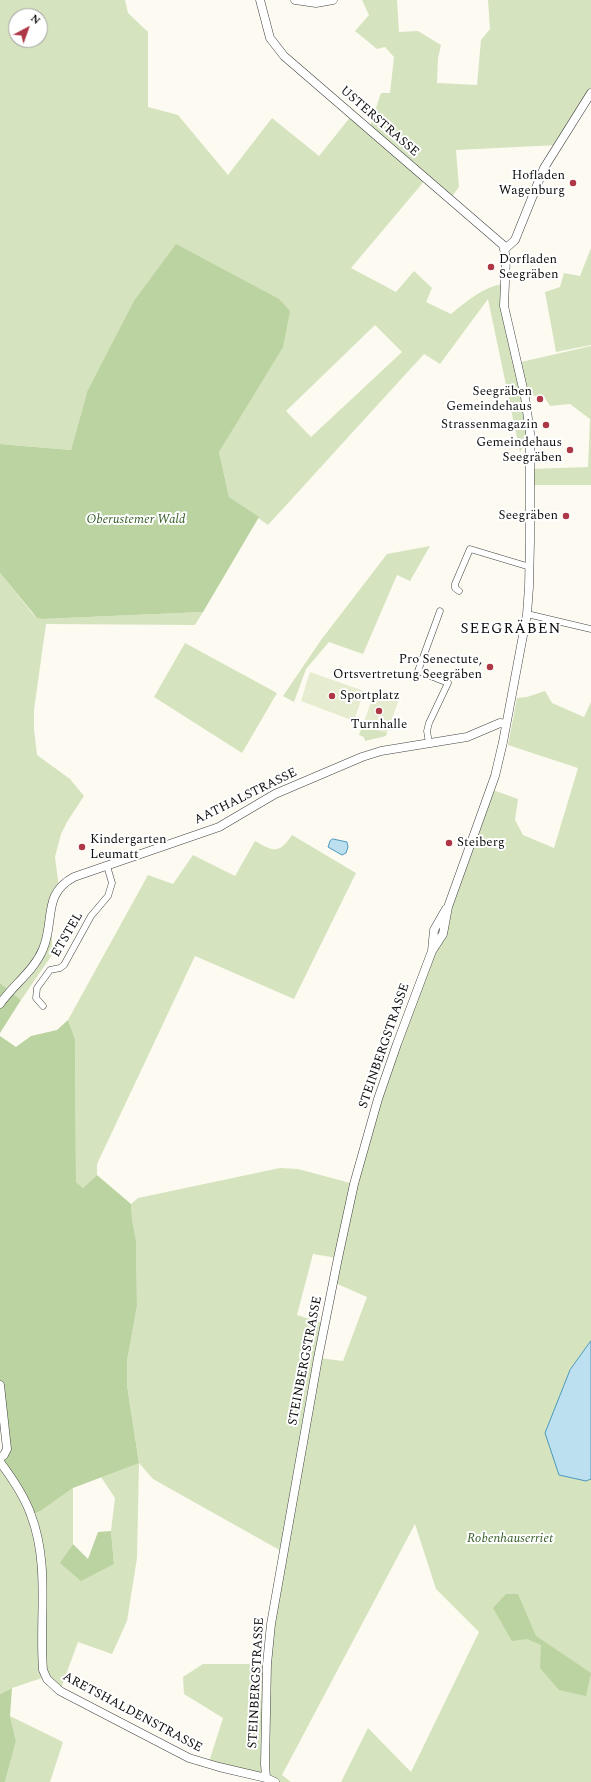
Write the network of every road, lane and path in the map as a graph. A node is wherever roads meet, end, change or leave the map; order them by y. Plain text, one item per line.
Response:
1 (260, 0) edge
2 (296, 0) edge
3 (333, 0) edge
4 (591, 93) edge
5 (505, 249) junction
6 (530, 567) junction
7 (459, 591) dead end
8 (440, 611) dead end
9 (527, 614) junction
10 (591, 628) edge
11 (506, 724) junction
12 (429, 743) junction
13 (107, 866) junction
14 (0, 1004) edge
15 (43, 1006) dead end
16 (0, 1385) edge
17 (0, 1458) edge
18 (0, 1462) edge
19 (266, 1778) junction
20 (275, 1782) edge

1 - 5 street, USTERSTRASSE
2 - 3 street
4 - 5 street
5 - 6 street, STEINBERGSTRASSE
6 - 7 street
6 - 9 street, STEINBERGSTRASSE
8 - 12 street
9 - 10 street
9 - 11 street, STEINBERGSTRASSE
11 - 12 street, AATHALSTRASSE
11 - 19 street, STEINBERGSTRASSE
12 - 13 street, AATHALSTRASSE
13 - 14 street, AATHALSTRASSE
13 - 15 street, ETSTEL
16 - 17 street
18 - 19 street, ARETSHALDENSTRASSE
19 - 20 street

